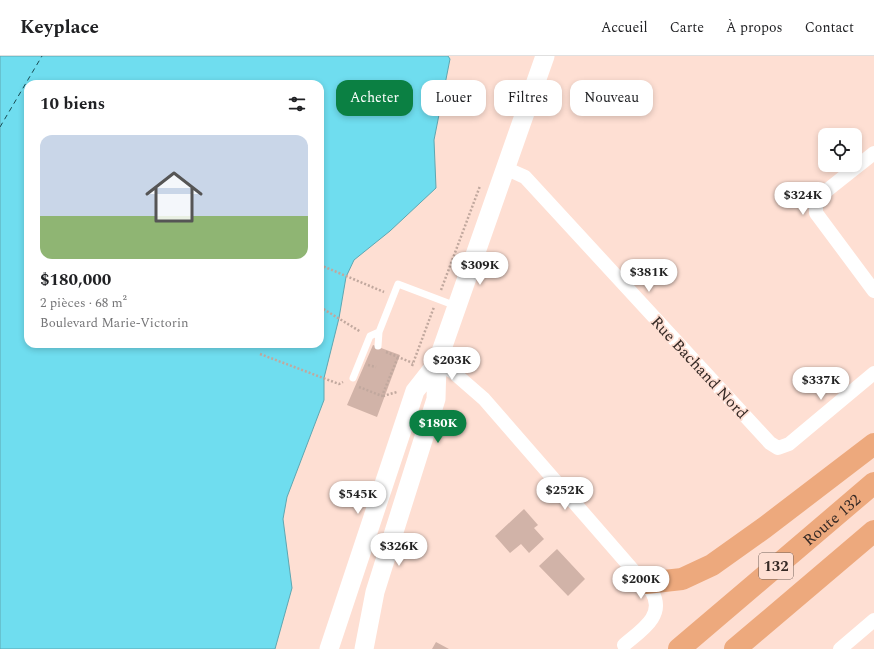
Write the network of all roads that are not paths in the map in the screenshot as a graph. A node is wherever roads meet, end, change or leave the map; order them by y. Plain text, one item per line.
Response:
1 (545, 56) edge
2 (874, 153) edge
3 (505, 168) junction
4 (874, 291) edge
5 (457, 306) junction
6 (380, 332) junction
7 (379, 348) road end
8 (437, 363) junction
9 (874, 373) edge
10 (355, 381) road end
11 (874, 444) edge
12 (874, 483) edge
13 (874, 531) edge
14 (646, 583) junction
15 (874, 620) edge
16 (624, 645) dead end
17 (329, 649) edge
18 (364, 649) edge
19 (679, 649) edge
20 (735, 649) edge
21 (840, 649) edge

1 - 3 street
2 - 4 street
3 - 5 street
3 - 9 street, Rue Bachand Nord
5 - 6 lane
5 - 8 street
6 - 7 lane
6 - 10 lane
8 - 14 street
8 - 17 street
8 - 18 street
11 - 14 highway
12 - 19 highway, Route 132 / 132
13 - 20 highway, 132
14 - 16 street
15 - 21 street

